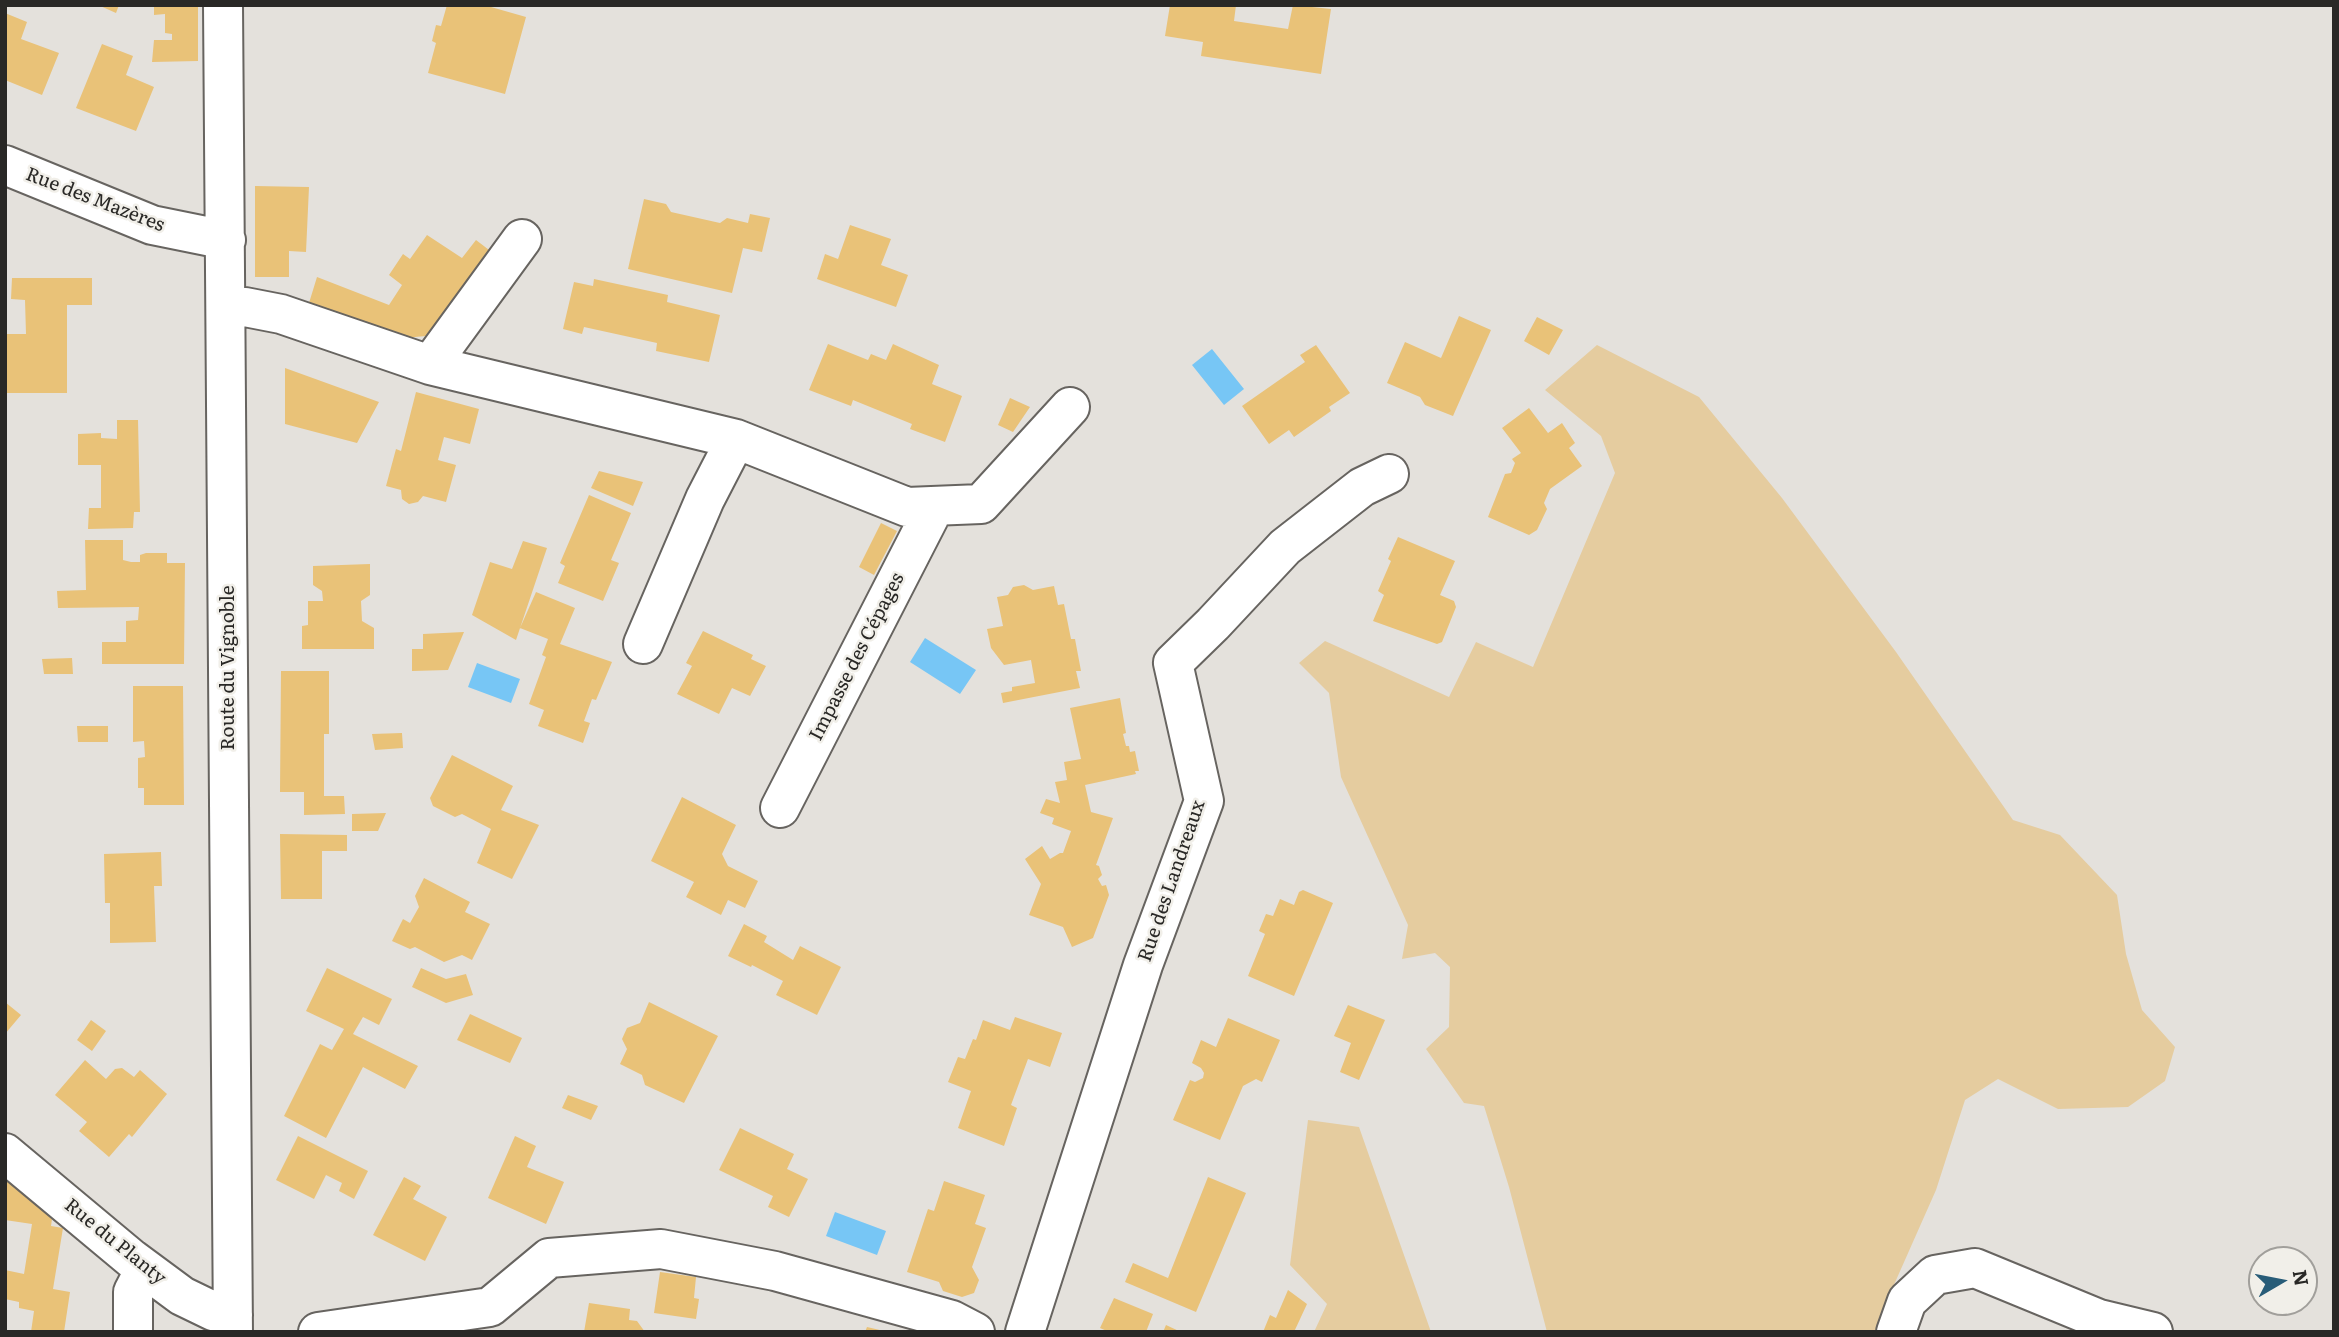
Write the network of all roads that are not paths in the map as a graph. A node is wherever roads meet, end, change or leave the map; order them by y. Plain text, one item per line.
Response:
1 (223, 5) edge
2 (5, 165) edge
3 (523, 239) dead end
4 (226, 240) junction
5 (226, 306) junction
6 (429, 365) junction
7 (1070, 407) dead end
8 (736, 439) junction
9 (1389, 474) dead end
10 (935, 506) junction
11 (643, 644) dead end
12 (780, 808) dead end
13 (5, 1153) edge
14 (145, 1269) junction
15 (233, 1324) edge
16 (133, 1332) edge
17 (318, 1332) edge
18 (975, 1332) edge
19 (1025, 1332) edge
20 (1896, 1332) edge
21 (2153, 1332) edge

1 - 4 street, Route du Vignoble
2 - 4 street, Rue des Mazères
3 - 6 street
4 - 5 street, Route du Vignoble
5 - 6 street
5 - 15 street, Route du Vignoble
6 - 8 street
7 - 10 street
8 - 10 street
8 - 11 street
9 - 19 street, Rue des Landreaux
10 - 12 street, Impasse des Cépages
13 - 14 street, Rue du Planty
14 - 15 street, Rue du Planty
14 - 16 street
17 - 18 street
20 - 21 street

